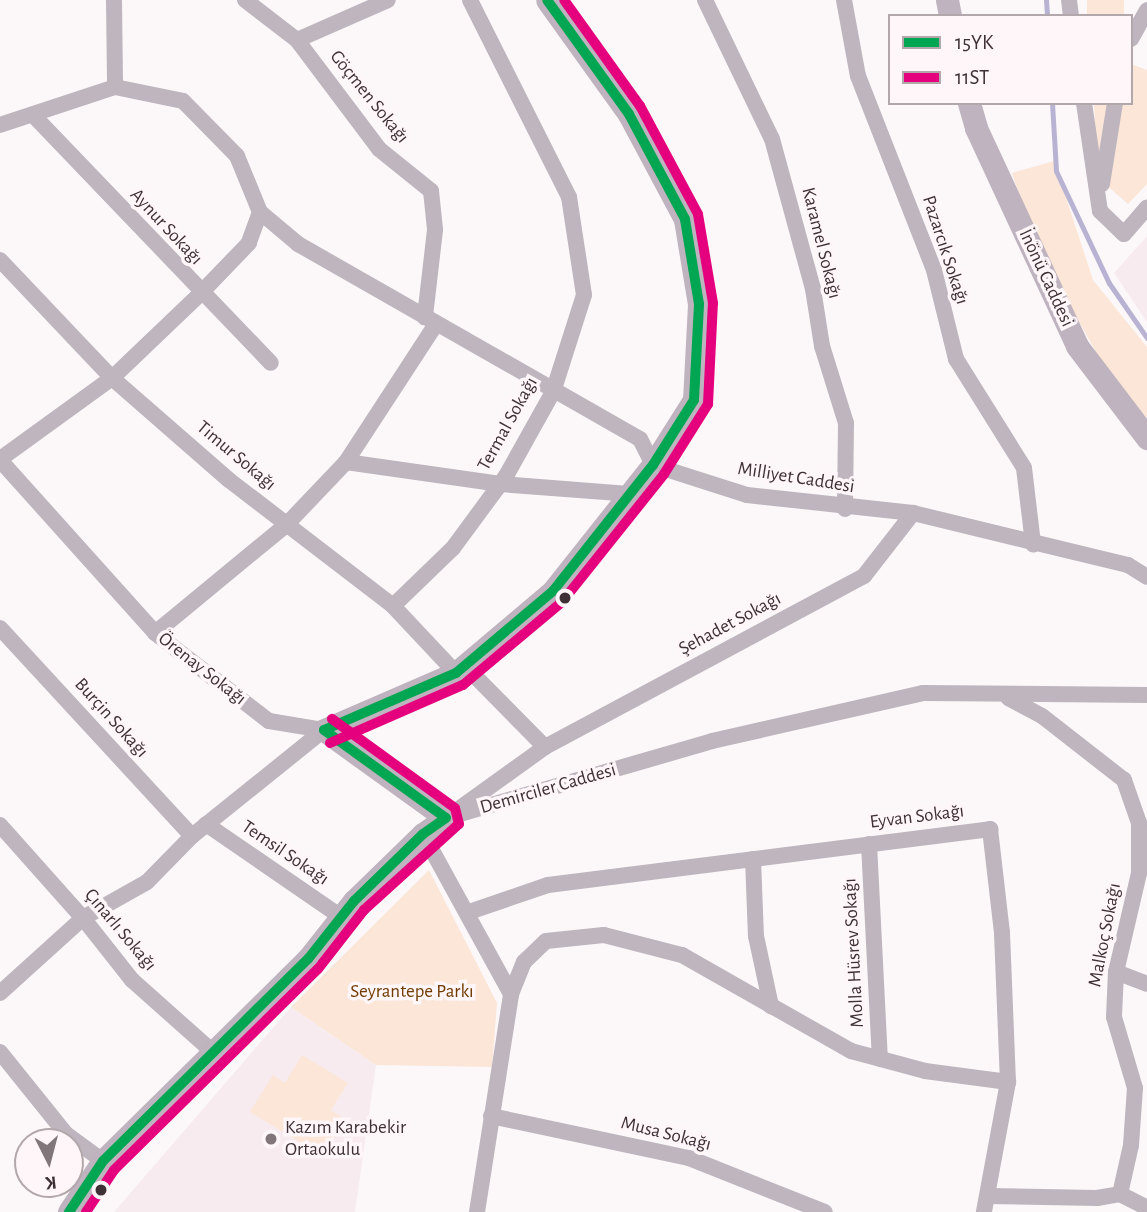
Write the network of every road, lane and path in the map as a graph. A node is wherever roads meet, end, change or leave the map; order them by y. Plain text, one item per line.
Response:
1 (114, 0) edge
2 (245, 0) edge
3 (388, 0) edge
4 (470, 0) edge
5 (547, 0) edge
6 (705, 0) edge
7 (844, 0) edge
8 (1147, 10) edge
9 (1133, 35) edge
10 (297, 40) junction
11 (116, 87) junction
12 (970, 105) edge
13 (1084, 105) edge
14 (1115, 105) edge
15 (34, 116) junction
16 (0, 125) edge
17 (1147, 208) edge
18 (1100, 211) junction
19 (260, 212) junction
20 (0, 260) edge
21 (200, 294) junction
22 (431, 320) junction
23 (271, 363) dead end
24 (112, 377) junction
25 (553, 392) junction
26 (1147, 438) edge
27 (0, 460) edge
28 (346, 462) junction
29 (653, 465) junction
30 (500, 484) junction
31 (629, 494) junction
32 (845, 509) junction
33 (912, 513) junction
34 (287, 524) junction
35 (1033, 544) junction
36 (1147, 577) edge
37 (393, 606) junction
38 (0, 628) edge
39 (155, 633) junction
40 (460, 670) junction
41 (1147, 695) edge
42 (1006, 696) junction
43 (324, 730) junction
44 (545, 747) junction
45 (446, 818) junction
46 (206, 824) junction
47 (0, 825) edge
48 (423, 834) junction
49 (192, 836) junction
50 (869, 844) junction
51 (753, 859) junction
52 (469, 912) junction
53 (340, 916) junction
54 (83, 918) junction
55 (1116, 971) junction
56 (1147, 984) edge
57 (0, 993) edge
58 (512, 995) junction
59 (771, 1006) junction
60 (0, 1052) edge
61 (215, 1055) junction
62 (880, 1059) junction
63 (1008, 1082) junction
64 (491, 1116) junction
65 (103, 1161) junction
66 (1120, 1194) junction
67 (986, 1204) edge
68 (1147, 1208) edge
69 (69, 1212) edge
70 (477, 1212) edge
71 (825, 1212) edge

1 - 11 street
2 - 10 street, Göçmen Sokağı
3 - 10 street
4 - 25 street, Termal Sokağı
5 - 29 street
6 - 32 street, Karamel Sokağı
7 - 35 street, Pazarcık Sokağı
8 - 9 street
10 - 22 street, Göçmen Sokağı
11 - 15 street
11 - 19 street
12 - 26 street, İnönü Caddesi
13 - 18 street
14 - 18 street
15 - 16 street
15 - 21 street, Aynur Sokağı
17 - 18 street
19 - 21 street
19 - 22 street
20 - 24 street, Timur Sokağı
21 - 23 street, Aynur Sokağı
21 - 24 street
22 - 25 street
22 - 28 street, Göçmen Sokağı
24 - 27 street
24 - 34 street, Timur Sokağı
25 - 29 street
25 - 30 street, Termal Sokağı
27 - 39 street, Örenay Sokağı
28 - 30 street
28 - 34 street, Göçmen Sokağı
29 - 31 street
29 - 32 street, Milliyet Caddesi
30 - 31 street
30 - 37 street, Termal Sokağı
31 - 40 street
32 - 33 street, Milliyet Caddesi
33 - 35 street, Milliyet Caddesi
33 - 44 street, Şehadet Sokağı
34 - 37 street, Timur Sokağı
34 - 39 street, Göçmen Sokağı
35 - 36 street, Milliyet Caddesi
37 - 40 street, Timur Sokağı
38 - 49 street, Burçin Sokağı
39 - 43 street, Örenay Sokağı
40 - 43 street
40 - 44 street
41 - 42 street, Demirciler Caddesi
42 - 45 street, Demirciler Caddesi
42 - 55 street, Malkoç Sokağı
43 - 45 street, Örenay Sokağı
43 - 46 street
44 - 45 street, Şehadet Sokağı
45 - 48 street, Demirciler Caddesi
46 - 49 street
46 - 53 street, Temsil Sokağı
47 - 54 street, Çınarlı Sokağı
48 - 52 street
48 - 53 street, Demirciler Caddesi
49 - 54 street
50 - 51 street, Eyvan Sokağı
50 - 62 street, Molla Hüsrev Sokağı
50 - 63 street, Eyvan Sokağı
51 - 52 street, Eyvan Sokağı
51 - 59 street
52 - 58 street
53 - 61 street, Demirciler Caddesi
54 - 57 street
54 - 61 street, Çınarlı Sokağı
55 - 56 street
55 - 66 street, Malkoç Sokağı
58 - 59 street
58 - 64 street
59 - 62 street
60 - 65 street
61 - 65 street, Demirciler Caddesi
62 - 63 street
63 - 67 street, Eyvan Sokağı
64 - 70 street
64 - 71 street, Musa Sokağı
65 - 69 street, Demirciler Caddesi
66 - 67 street
66 - 68 street

